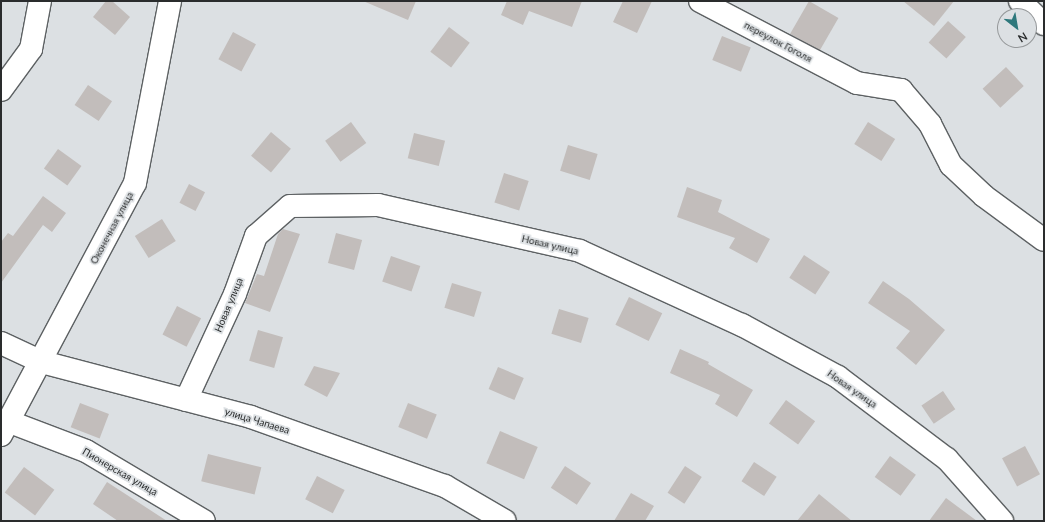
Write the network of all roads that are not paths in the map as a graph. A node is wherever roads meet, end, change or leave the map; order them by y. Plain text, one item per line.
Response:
1 (40, 1) edge
2 (170, 1) edge
3 (700, 1) edge
4 (1020, 1) edge
5 (1044, 24) edge
6 (1, 90) edge
7 (1044, 240) edge
8 (1, 343) edge
9 (42, 362) junction
10 (186, 400) junction
11 (5, 429) edge
12 (204, 521) edge
13 (505, 521) edge
14 (1002, 521) edge

1 - 6 street
2 - 9 street, Оконечная улица
3 - 7 street, переулок Гоголя
4 - 5 street
8 - 9 street, улица Чапаева
9 - 10 street, улица Чапаева
9 - 11 street, Оконечная улица
10 - 13 street, улица Чапаева
10 - 14 street, Новая улица
11 - 12 street, Пионерская улица

